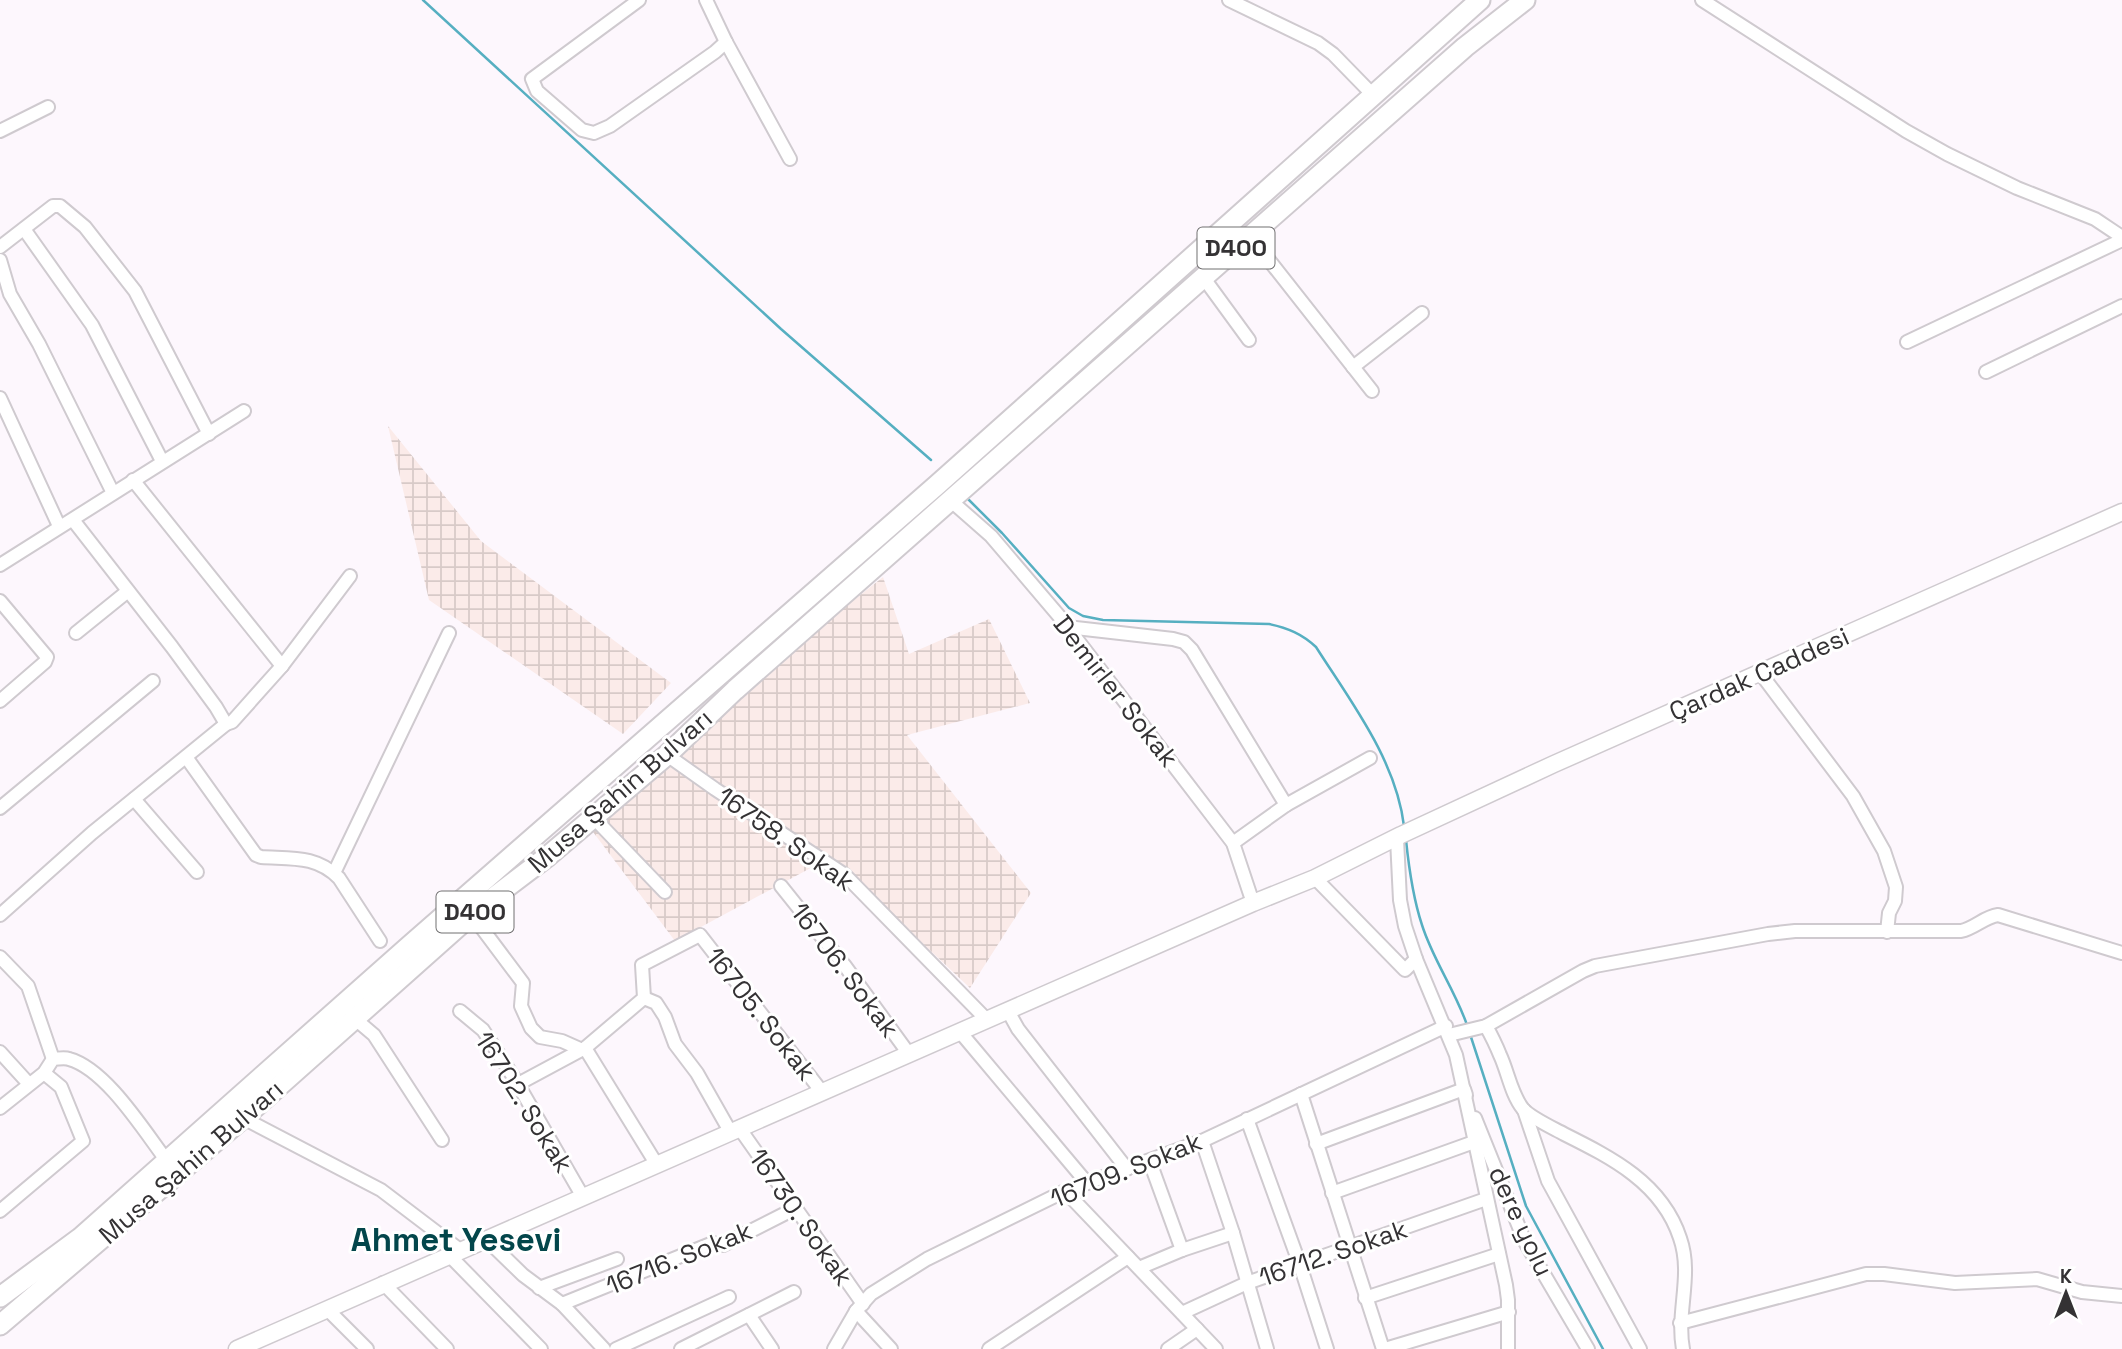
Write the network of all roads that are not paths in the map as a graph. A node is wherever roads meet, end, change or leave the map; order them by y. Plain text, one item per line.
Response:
1 (706, 0) edge
2 (1229, 0) edge
3 (1480, 0) edge
4 (1525, 0) edge
5 (1702, 0) edge
6 (632, 1) edge
7 (726, 43) junction
8 (1373, 95) junction
9 (48, 107) dead end
10 (0, 131) edge
11 (790, 159) dead end
12 (24, 229) junction
13 (1250, 236) junction
14 (2122, 238) edge
15 (0, 247) edge
16 (0, 260) edge
17 (1203, 277) junction
18 (2122, 306) edge
19 (1422, 313) dead end
20 (1249, 340) dead end
21 (1907, 342) dead end
22 (1353, 368) junction
23 (1986, 372) dead end
24 (1371, 391) dead end
25 (0, 398) edge
26 (244, 411) dead end
27 (209, 434) junction
28 (162, 461) junction
29 (133, 480) junction
30 (113, 493) junction
31 (944, 493) junction
32 (2122, 512) edge
33 (73, 520) junction
34 (59, 526) junction
35 (0, 565) edge
36 (350, 576) dead end
37 (128, 590) junction
38 (1, 603) edge
39 (1067, 627) junction
40 (76, 633) dead end
41 (449, 633) dead end
42 (282, 666) junction
43 (1761, 674) junction
44 (153, 681) dead end
45 (0, 701) edge
46 (226, 724) junction
47 (667, 755) junction
48 (187, 757) junction
49 (1370, 758) dead end
50 (134, 799) junction
51 (1286, 805) junction
52 (0, 808) edge
53 (593, 817) junction
54 (1399, 837) junction
55 (1233, 844) junction
56 (197, 872) dead end
57 (334, 873) junction
58 (1315, 878) junction
59 (781, 886) dead end
60 (665, 892) dead end
61 (1253, 902) junction
62 (0, 915) edge
63 (472, 915) junction
64 (1887, 932) junction
65 (380, 941) dead end
66 (2122, 953) edge
67 (0, 957) edge
68 (1416, 958) junction
69 (643, 998) junction
70 (1008, 1010) junction
71 (460, 1011) dead end
72 (354, 1018) junction
73 (987, 1020) junction
74 (1482, 1026) junction
75 (1447, 1030) junction
76 (961, 1032) junction
77 (582, 1048) junction
78 (0, 1052) edge
79 (909, 1054) junction
80 (52, 1059) junction
81 (44, 1073) junction
82 (29, 1084) junction
83 (518, 1084) junction
84 (1464, 1089) junction
85 (822, 1092) junction
86 (1301, 1094) junction
87 (0, 1108) edge
88 (1524, 1110) junction
89 (243, 1118) junction
90 (1247, 1119) junction
91 (736, 1131) junction
92 (442, 1140) dead end
93 (1202, 1141) junction
94 (1475, 1142) junction
95 (1316, 1144) junction
96 (1150, 1162) junction
97 (657, 1165) junction
98 (161, 1166) junction
99 (1127, 1170) junction
100 (1087, 1183) junction
101 (1065, 1191) junction
102 (1332, 1194) junction
103 (583, 1197) junction
104 (1486, 1199) junction
105 (794, 1209) junction
106 (0, 1211) edge
107 (89, 1230) junction
108 (1233, 1233) junction
109 (487, 1240) junction
110 (1350, 1247) junction
111 (1182, 1250) junction
112 (454, 1252) junction
113 (1499, 1254) junction
114 (1128, 1257) junction
115 (617, 1259) dead end
116 (1300, 1265) junction
117 (1139, 1268) junction
118 (383, 1283) junction
119 (1247, 1283) junction
120 (539, 1288) junction
121 (794, 1292) dead end
122 (2122, 1296) edge
123 (0, 1297) edge
124 (729, 1297) dead end
125 (1365, 1298) junction
126 (562, 1304) junction
127 (860, 1308) junction
128 (327, 1309) junction
129 (1509, 1312) junction
130 (1182, 1313) junction
131 (749, 1315) junction
132 (1680, 1323) junction
133 (0, 1325) edge
134 (1197, 1329) junction
135 (245, 1347) edge
136 (367, 1349) edge
137 (447, 1349) edge
138 (541, 1349) edge
139 (604, 1349) edge
140 (616, 1349) edge
141 (681, 1349) edge
142 (772, 1349) edge
143 (834, 1349) edge
144 (891, 1349) edge
145 (989, 1349) edge
146 (1168, 1349) edge
147 (1216, 1349) edge
148 (1267, 1349) edge
149 (1327, 1349) edge
150 (1384, 1349) edge
151 (1508, 1349) edge
152 (1588, 1349) edge
153 (1640, 1349) edge
154 (1683, 1349) edge

1 - 7 street
2 - 8 street
3 - 8 highway, D400
4 - 13 highway, D400
5 - 14 street
6 - 7 street
7 - 11 street
8 - 31 highway, D400
9 - 10 street
12 - 15 street
12 - 27 street
12 - 28 street
13 - 17 highway, D400
13 - 22 street
14 - 21 street
16 - 30 street
17 - 20 street
17 - 31 highway, D400
18 - 23 street
19 - 22 street
22 - 24 street
25 - 34 street
26 - 27 street
27 - 28 street
28 - 29 street
29 - 30 street
29 - 42 street
30 - 33 street
31 - 39 street, Demirler Sokak
31 - 47 highway, Musa Şahin Bulvarı / D400
31 - 98 highway, Musa Şahin Bulvarı / D400
32 - 43 main road, Çardak Caddesi
33 - 34 street
33 - 37 street
34 - 35 street
36 - 42 street
37 - 40 street
37 - 46 street
38 - 45 street
39 - 51 street
39 - 55 street, Demirler Sokak
41 - 57 street
42 - 46 street
43 - 54 main road, Çardak Caddesi
43 - 64 street
44 - 52 street
46 - 48 street
47 - 53 highway, Musa Şahin Bulvarı / D400
47 - 73 street, 16758. Sokak
48 - 50 street
48 - 57 street
49 - 51 street
50 - 56 street
50 - 62 street
51 - 55 street
53 - 60 street
53 - 63 highway, Musa Şahin Bulvarı / D400
54 - 58 main road, Çardak Caddesi
54 - 68 street
55 - 61 street, Demirler Sokak
57 - 65 street
58 - 61 main road, Çardak Caddesi
58 - 68 street
59 - 79 street, 16706. Sokak
61 - 70 main road, Çardak Caddesi
63 - 72 highway, Musa Şahin Bulvarı / D400
63 - 77 street
64 - 66 street, 16709. Sokak
64 - 74 street, 16709. Sokak
67 - 80 street
68 - 75 street
69 - 77 street
69 - 85 street, 16705. Sokak
69 - 91 street, 16730. Sokak
70 - 73 main road, Çardak Caddesi
70 - 99 street
71 - 83 street, 16702. Sokak
72 - 89 highway, Musa Şahin Bulvarı / D400
72 - 92 street
73 - 76 main road, Çardak Caddesi
74 - 75 street, 16709. Sokak
74 - 88 street
75 - 84 street
75 - 86 street, 16709. Sokak
76 - 79 main road, Çardak Caddesi
76 - 100 street
77 - 83 street
77 - 97 street
78 - 82 street
79 - 85 main road, Çardak Caddesi
80 - 81 street
80 - 98 street
81 - 82 street
81 - 106 street
82 - 87 street
83 - 103 street, 16702. Sokak
84 - 94 street
84 - 95 street
84 - 152 street, dere yolu
85 - 91 main road, Çardak Caddesi
86 - 90 street, 16709. Sokak
86 - 95 street
88 - 132 street
88 - 153 street
89 - 112 street
89 - 133 highway, Musa Şahin Bulvarı / D400
90 - 93 street, 16709. Sokak
90 - 116 street
91 - 97 main road, Çardak Caddesi
91 - 105 street, 16730. Sokak
93 - 96 street, 16709. Sokak
93 - 108 street
94 - 102 street
94 - 104 street
95 - 102 street
96 - 99 street, 16709. Sokak
96 - 111 street
97 - 103 main road, Çardak Caddesi
98 - 107 highway, Musa Şahin Bulvarı / D400
98 - 107 highway
99 - 100 street, 16709. Sokak
100 - 101 street, 16709. Sokak
101 - 114 street
101 - 127 street, 16709. Sokak
102 - 110 street
103 - 109 main road, Çardak Caddesi
104 - 110 street, 16712. Sokak
104 - 113 street
105 - 126 street, 16716. Sokak
105 - 127 street, 16730. Sokak
107 - 123 highway, Musa Şahin Bulvarı / D400
108 - 111 street
108 - 119 street
109 - 112 main road, Çardak Caddesi
109 - 120 street
110 - 116 street, 16712. Sokak
110 - 125 street
111 - 117 street
112 - 118 main road, Çardak Caddesi
112 - 138 street
113 - 125 street
113 - 129 street
114 - 117 street
114 - 145 street
115 - 120 street
116 - 119 street, 16712. Sokak
116 - 149 street
117 - 130 street
118 - 128 main road, Çardak Caddesi
118 - 137 street
119 - 130 street, 16712. Sokak
119 - 148 street
120 - 126 street
121 - 131 street
122 - 132 street
124 - 140 street
125 - 150 street
126 - 139 street
127 - 143 street, 16709. Sokak
127 - 144 street, 16730. Sokak
128 - 135 main road, Çardak Caddesi
128 - 136 street
129 - 150 street
129 - 151 street
130 - 134 street
131 - 141 street
131 - 142 street
132 - 154 street
134 - 146 street
134 - 147 street

